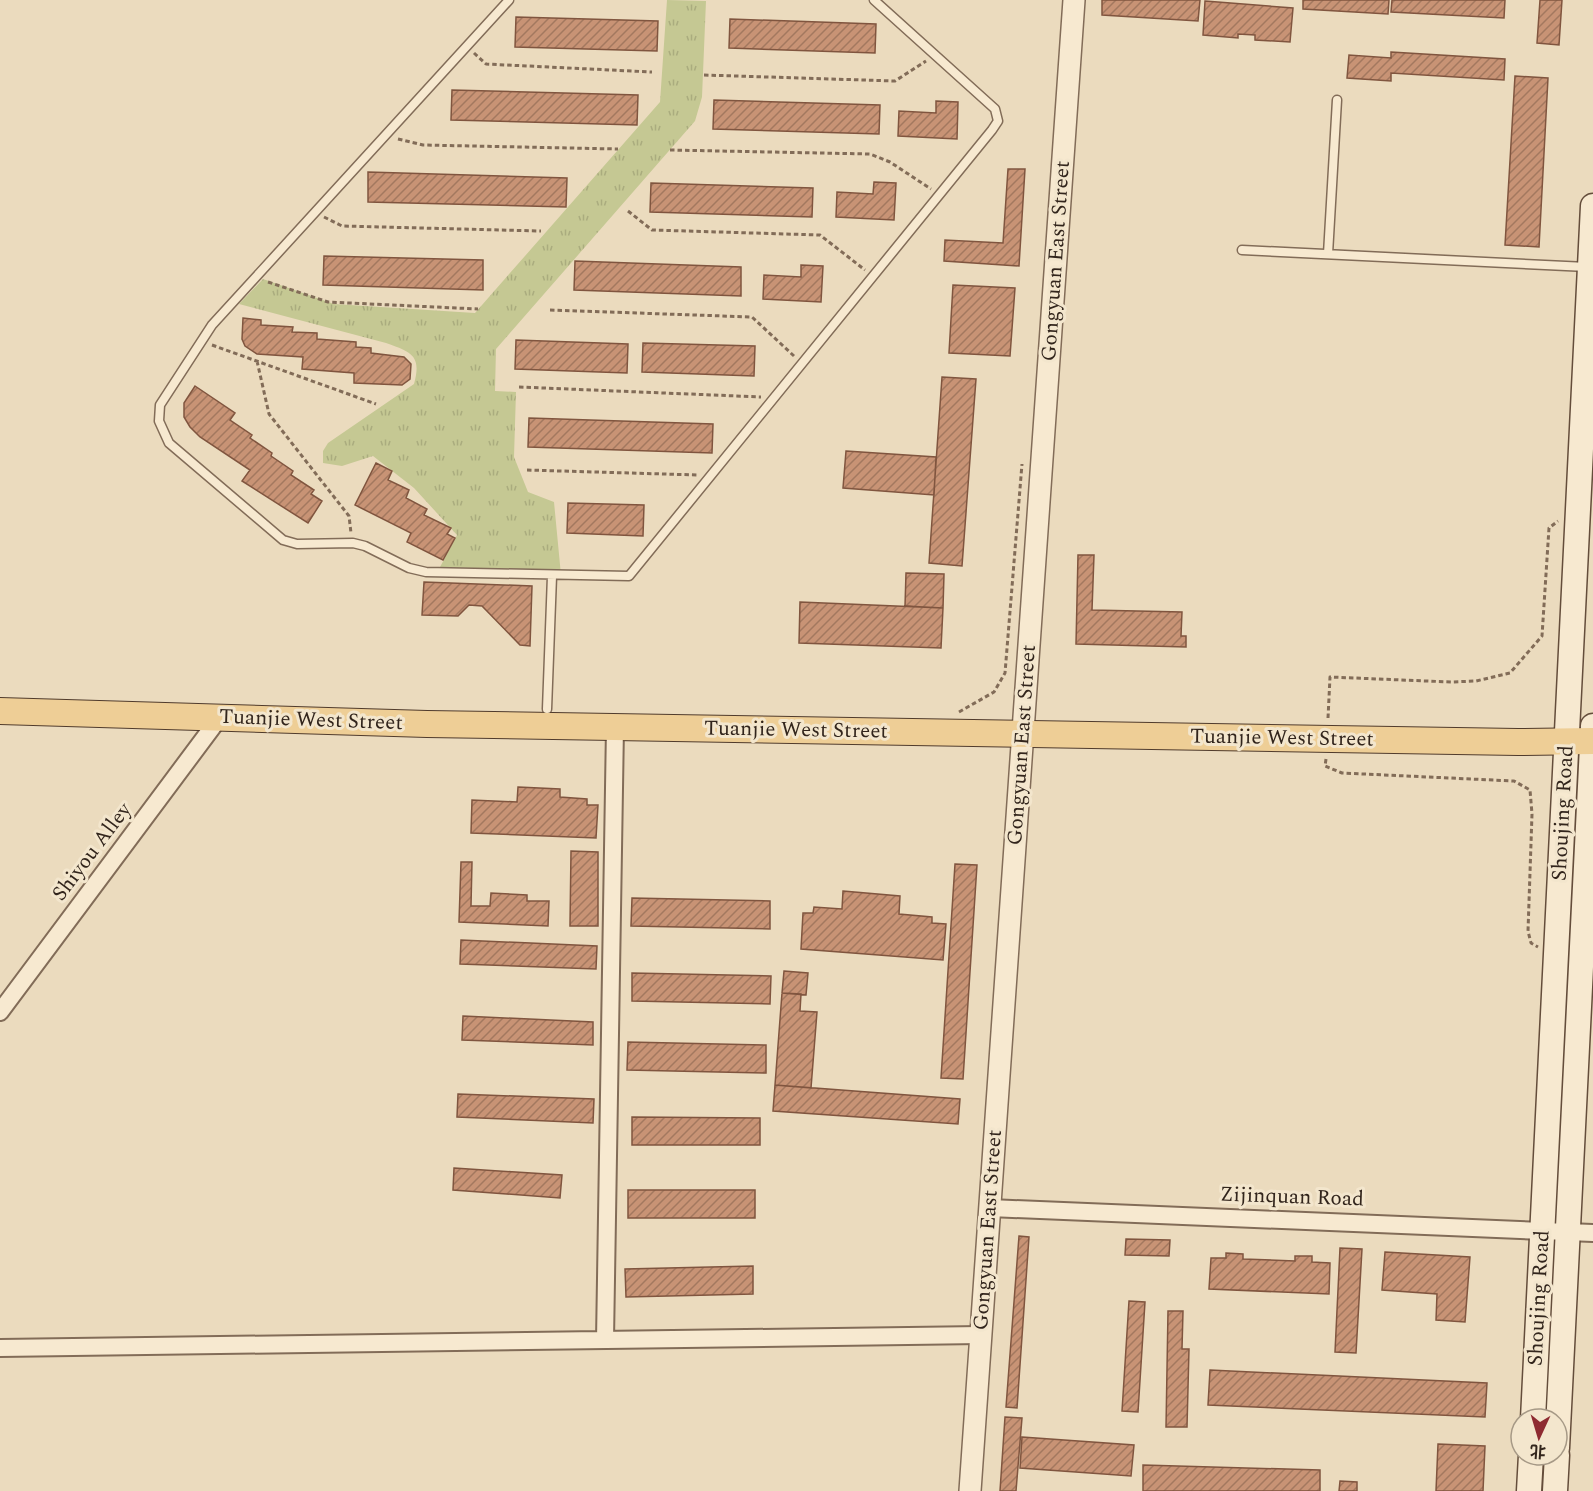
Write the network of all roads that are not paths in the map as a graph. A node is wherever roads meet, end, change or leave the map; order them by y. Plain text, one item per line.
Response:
1 (508, 0) edge
2 (874, 0) edge
3 (1074, 0) edge
4 (1337, 100) dead end
5 (1593, 206) edge
6 (1242, 250) dead end
7 (1328, 254) junction
8 (1590, 267) junction
9 (552, 576) junction
10 (0, 694) edge
11 (547, 709) junction
12 (0, 711) edge
13 (220, 717) junction
14 (1023, 725) junction
15 (1593, 725) edge
16 (615, 727) junction
17 (1567, 733) junction
18 (1593, 741) edge
19 (0, 1012) edge
20 (990, 1208) junction
21 (1542, 1230) junction
22 (1568, 1232) junction
23 (1593, 1233) edge
24 (981, 1335) junction
25 (604, 1340) junction
26 (0, 1348) edge
27 (1534, 1407) edge
28 (1559, 1407) edge
29 (1530, 1467) edge
30 (1556, 1467) edge
31 (970, 1491) edge
32 (1529, 1491) edge
33 (1555, 1491) edge

1 - 9 lane
2 - 9 lane
3 - 14 street, Gongyuan East Street
4 - 7 lane
5 - 8 main road, Shoujing Road
6 - 7 lane
7 - 8 lane
8 - 17 main road, Shoujing Road
9 - 11 lane
10 - 11 main road, Tuanjie West Street
11 - 14 main road, Tuanjie West Street
12 - 13 main road, Tuanjie West Street
13 - 16 main road, Tuanjie West Street
13 - 19 street, Shiyou Alley
14 - 16 main road, Tuanjie West Street
14 - 17 main road, Tuanjie West Street
14 - 20 street, Gongyuan East Street
15 - 17 main road, Tuanjie West Street
15 - 18 main road, Shoujing Road
16 - 25 street
17 - 18 main road, Tuanjie West Street
17 - 21 main road, Shoujing Road
18 - 22 main road, Shoujing Road
20 - 21 street, Zijinquan Road
20 - 24 street, Gongyuan East Street
21 - 22 street, Zijinquan Road
21 - 27 main road, Shoujing Road
22 - 23 street, Zijinquan Road
22 - 28 main road, Shoujing Road
24 - 25 street
24 - 31 street, Gongyuan East Street
25 - 26 street
29 - 32 main road
30 - 33 main road

